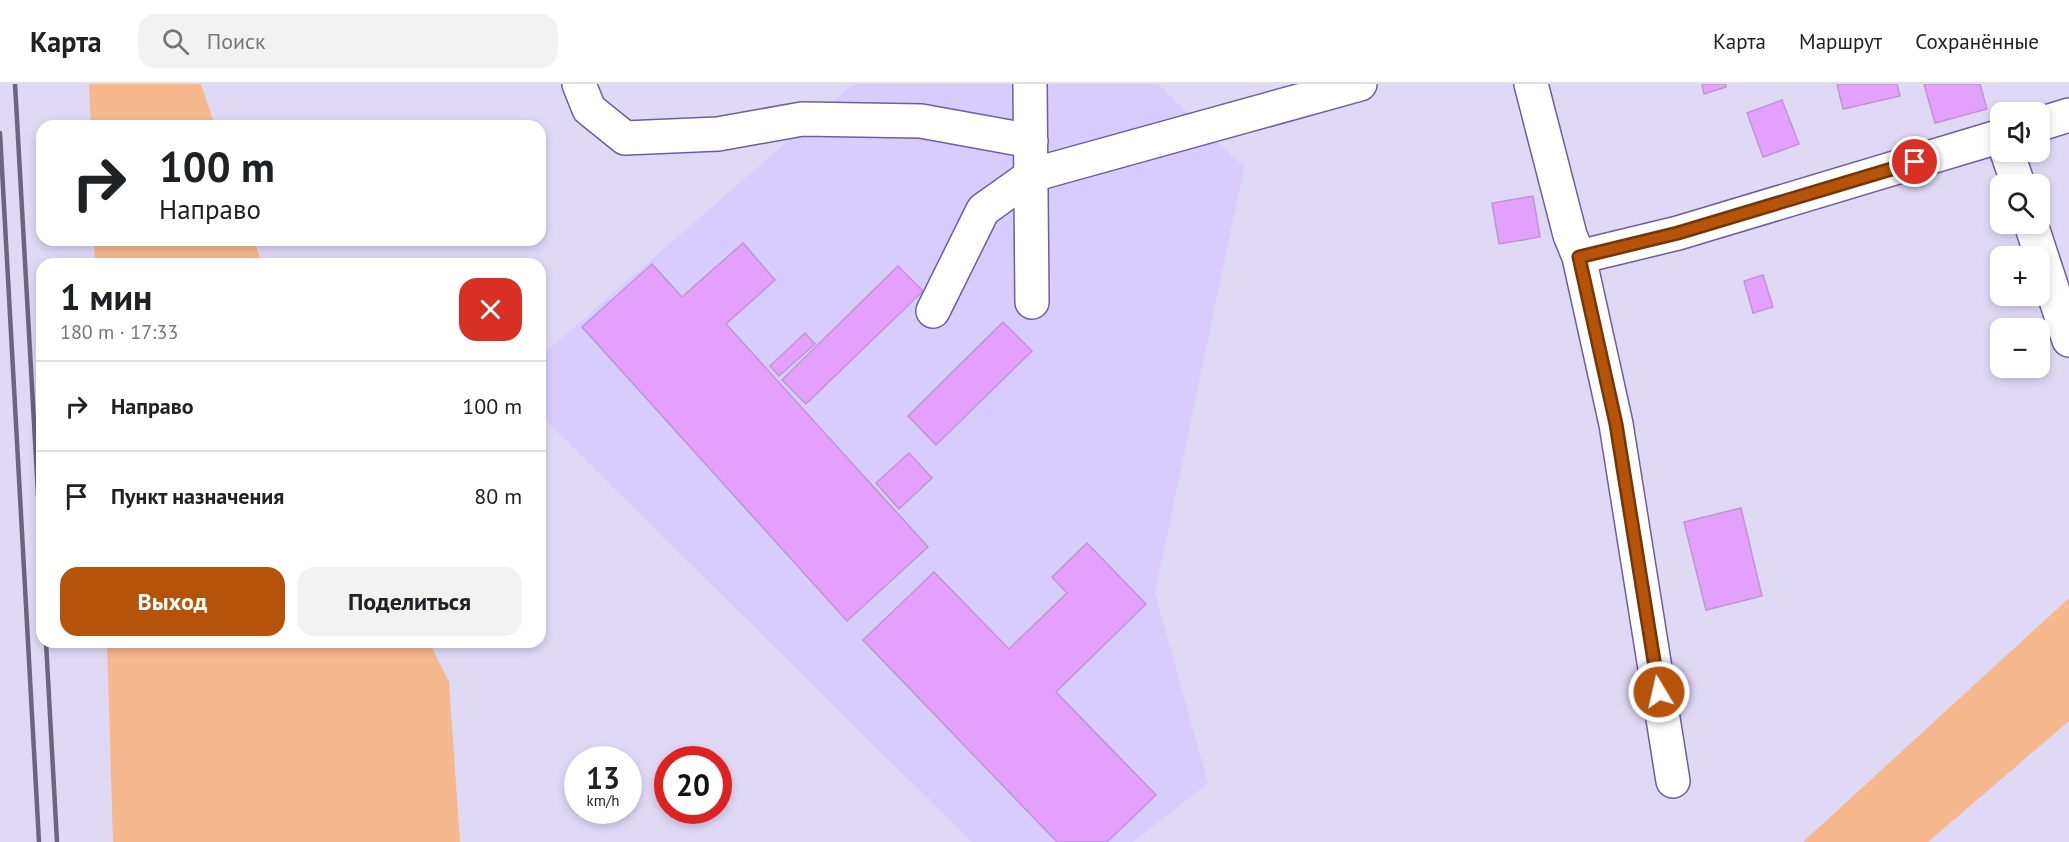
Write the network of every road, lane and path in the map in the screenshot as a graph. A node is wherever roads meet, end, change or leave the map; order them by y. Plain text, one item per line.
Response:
1 (579, 84) edge
2 (1030, 84) edge
3 (1360, 84) edge
4 (1531, 84) edge
5 (2069, 115) edge
6 (2050, 121) edge
7 (1990, 139) edge
8 (1031, 141) junction
9 (1032, 175) junction
10 (2034, 234) edge
11 (1579, 257) junction
12 (1032, 302) dead end
13 (933, 311) dead end
14 (2069, 339) edge
15 (1673, 781) dead end

1 - 8 street
2 - 8 street
3 - 9 street
4 - 11 street
5 - 6 street
7 - 11 street
8 - 9 street
9 - 12 street
9 - 13 street
10 - 14 street
11 - 15 street

